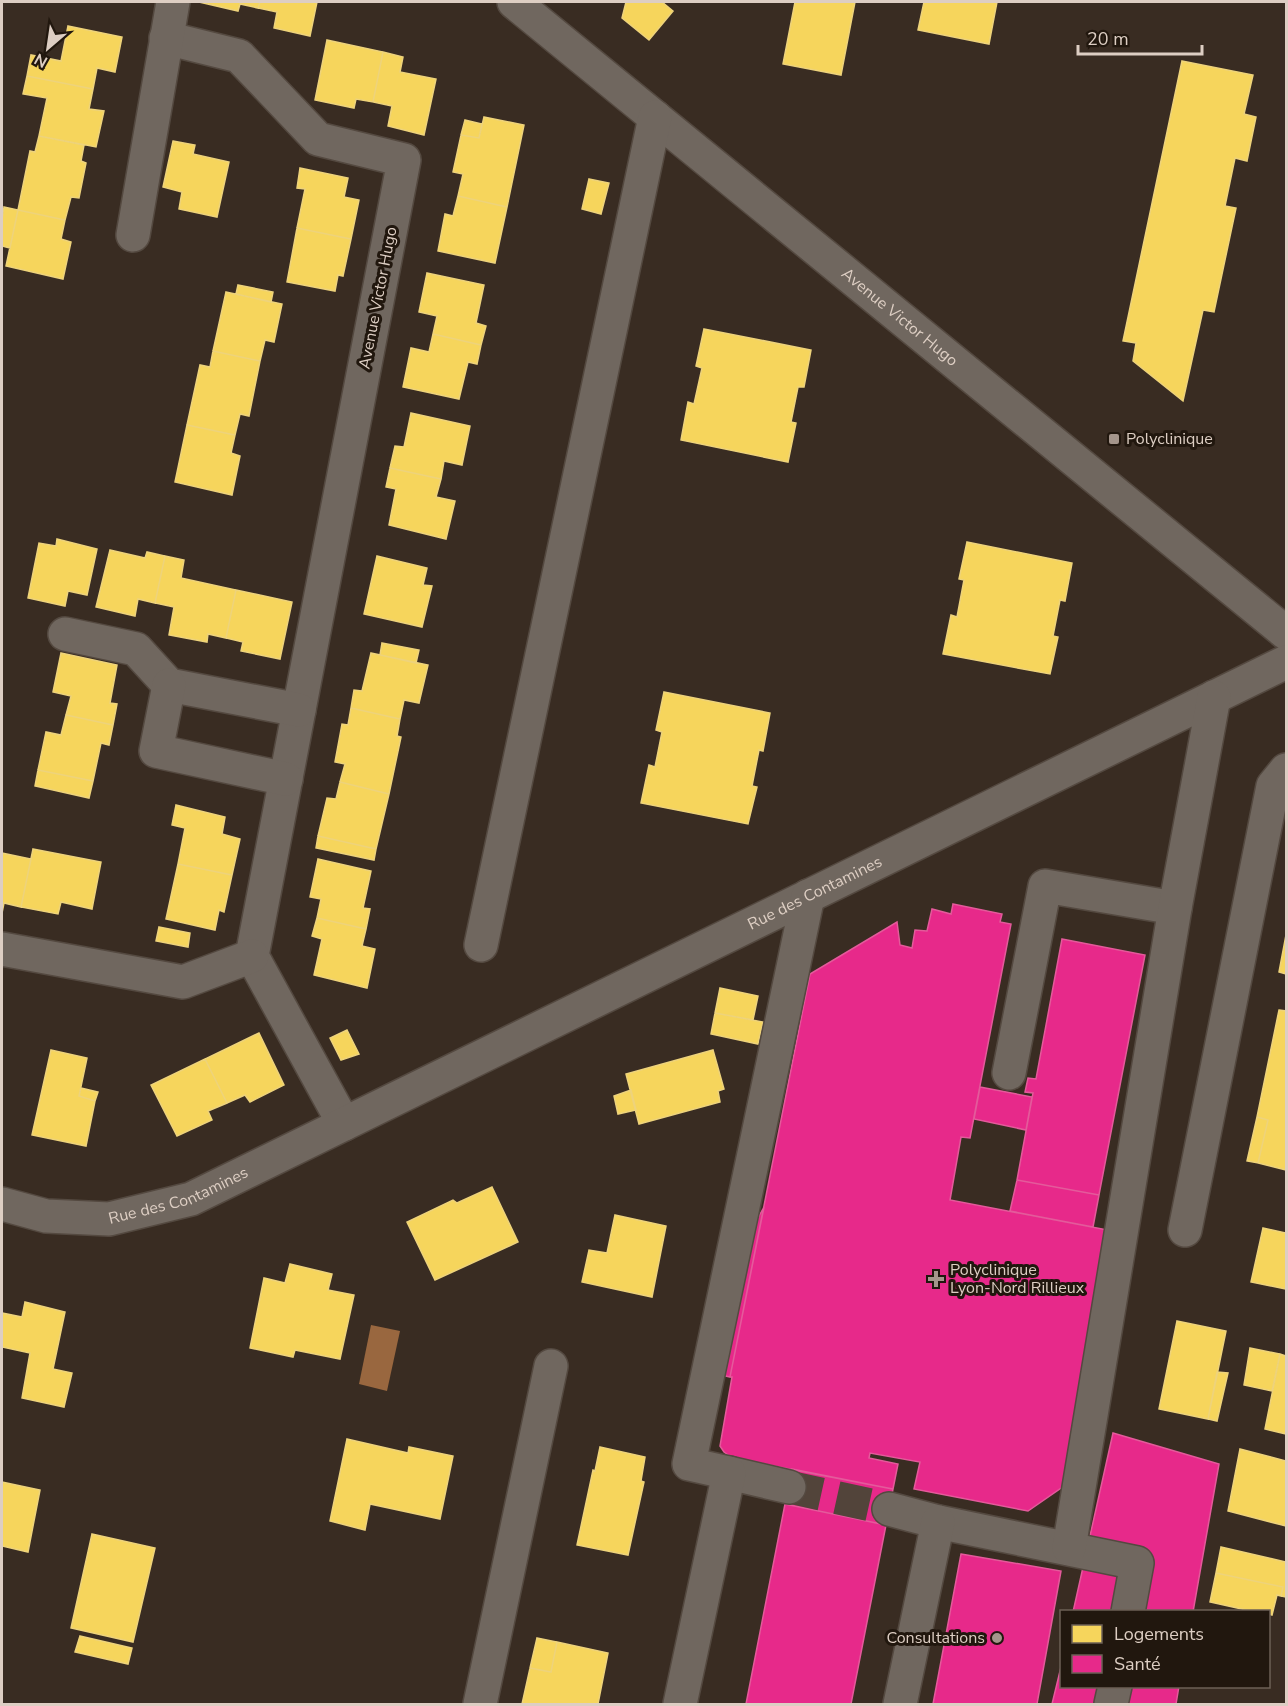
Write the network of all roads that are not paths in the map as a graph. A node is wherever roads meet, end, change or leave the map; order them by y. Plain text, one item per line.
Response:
1 (173, 2) edge
2 (514, 2) edge
3 (166, 38) junction
4 (655, 117) junction
5 (133, 234) dead end
6 (1287, 633) edge
7 (65, 634) dead end
8 (1287, 662) edge
9 (169, 685) junction
10 (1214, 697) junction
11 (299, 710) junction
12 (1287, 770) edge
13 (286, 779) junction
14 (808, 896) junction
15 (1175, 908) junction
16 (481, 945) dead end
17 (2, 949) edge
18 (252, 956) junction
19 (1009, 1072) dead end
20 (344, 1124) junction
21 (2, 1204) edge
22 (1185, 1230) dead end
23 (550, 1366) dead end
24 (729, 1473) junction
25 (789, 1487) tunnel mouth
26 (889, 1509) tunnel mouth
27 (938, 1522) junction
28 (1069, 1548) junction
29 (1128, 1610) edge
30 (1114, 1688) edge
31 (480, 1704) edge
32 (680, 1704) edge
33 (900, 1704) edge
34 (1111, 1704) edge

1 - 3 street
2 - 4 street, Avenue Victor Hugo
3 - 5 street
3 - 11 street, Avenue Victor Hugo
4 - 6 street, Avenue Victor Hugo
4 - 16 street
7 - 9 street
8 - 10 street, Rue des Contamines
9 - 11 street
9 - 13 street
10 - 14 street, Rue des Contamines
10 - 15 street
11 - 13 street
12 - 22 street
13 - 18 street
14 - 20 street, Rue des Contamines
14 - 24 street
15 - 19 street
15 - 28 street
17 - 18 street
18 - 20 street
20 - 21 street, Rue des Contamines
23 - 31 street
24 - 25 street
24 - 32 street
26 - 27 street
27 - 28 street
27 - 33 street
28 - 29 street
30 - 34 street

